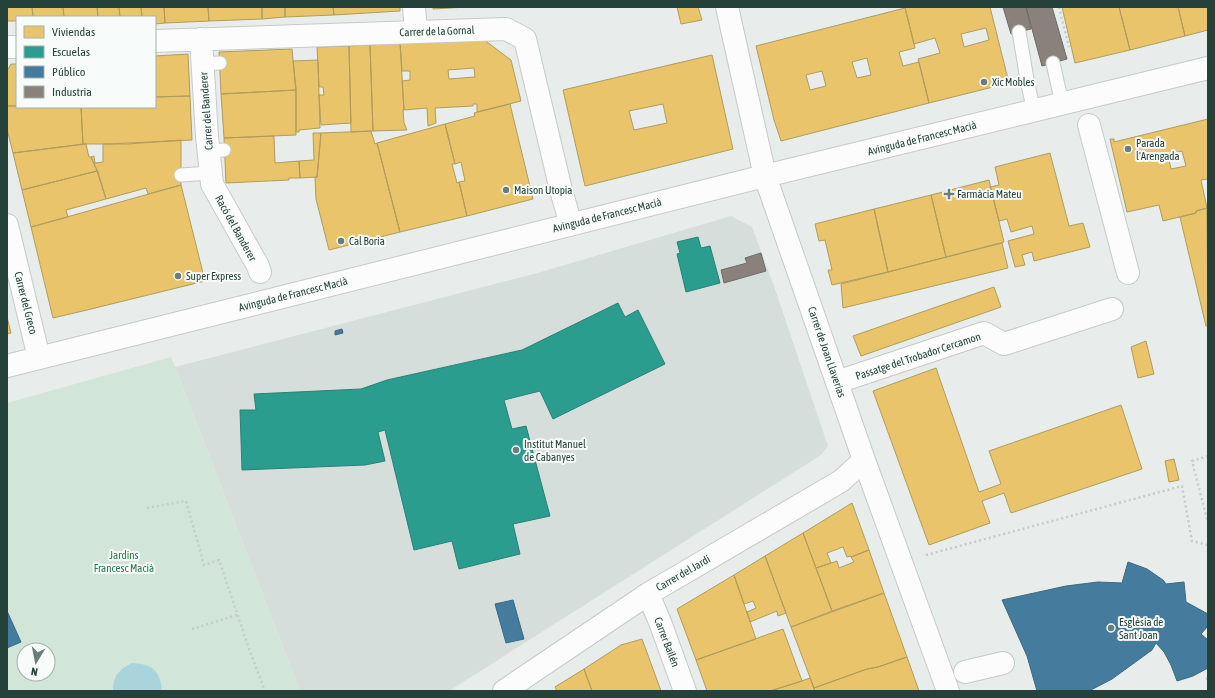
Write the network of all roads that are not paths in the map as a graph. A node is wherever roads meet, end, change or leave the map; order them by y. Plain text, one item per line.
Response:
1 (414, 7) edge
2 (727, 7) edge
3 (416, 31) junction
4 (1019, 32) dead end
5 (201, 39) junction
6 (156, 41) edge
7 (1053, 63) dead end
8 (1208, 68) edge
9 (1064, 104) junction
10 (1034, 111) junction
11 (1089, 125) dead end
12 (182, 175) dead end
13 (765, 176) junction
14 (211, 178) junction
15 (7, 225) edge
16 (571, 225) junction
17 (260, 272) dead end
18 (1128, 272) dead end
19 (1112, 309) dead end
20 (39, 358) junction
21 (7, 366) edge
22 (837, 382) junction
23 (864, 460) junction
24 (648, 594) junction
25 (1003, 663) dead end
26 (965, 672) dead end
27 (504, 691) edge
28 (685, 691) edge
29 (948, 691) edge

1 - 3 street
2 - 13 street, Carrer de Joan Llaverias
3 - 5 street, Carrer de la Gornal
3 - 16 street, Carrer de la Gornal
4 - 10 lane
5 - 6 street, Carrer de la Gornal
5 - 14 street, Carrer del Banderer
7 - 9 lane
8 - 9 street, Avinguda de Francesc Macià
9 - 10 street, Avinguda de Francesc Macià
10 - 13 street, Avinguda de Francesc Macià
11 - 18 street
12 - 14 lane
13 - 16 street, Avinguda de Francesc Macià
13 - 22 street, Carrer de Joan Llaverias
14 - 17 street, Racó del Banderer
15 - 20 street, Carrer del Greco
16 - 20 street, Avinguda de Francesc Macià
19 - 22 street, Passatge del Trobador Cercamon
20 - 21 street, Avinguda de Francesc Macià
22 - 23 street, Carrer de Joan Llaverias
23 - 24 street, Carrer del Jardí
23 - 29 street, Carrer de Joan Llaverias
24 - 27 street, Carrer del Jardí
24 - 28 street, Carrer Bailén
25 - 26 street

